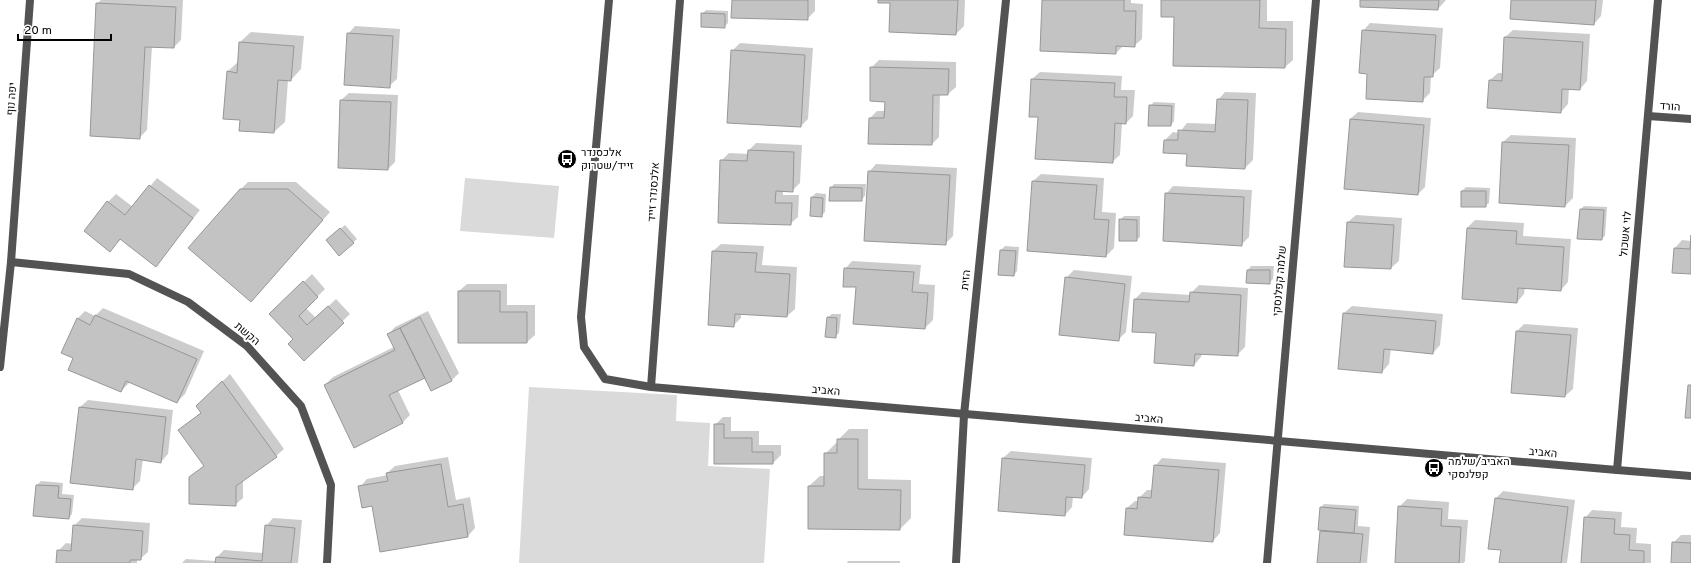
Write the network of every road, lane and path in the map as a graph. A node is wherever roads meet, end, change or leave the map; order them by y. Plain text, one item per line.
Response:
1 (30, 0) edge
2 (608, 0) edge
3 (680, 0) edge
4 (1006, 0) edge
5 (1316, 0) edge
6 (1658, 0) edge
7 (1648, 116) junction
8 (1691, 119) edge
9 (11, 262) junction
10 (0, 367) edge
11 (651, 387) junction
12 (964, 414) junction
13 (1277, 441) junction
14 (1616, 470) junction
15 (1691, 476) edge
16 (327, 563) edge
17 (956, 563) edge
18 (1267, 563) edge

1 - 9 street, יפה נוף
2 - 11 street, האביב
3 - 11 street, אלכסנדר זייד
4 - 12 street, הזית
5 - 13 street, שלמה קפלנסקי
6 - 7 street, לוי אשכול
7 - 8 street, הורד
7 - 14 street, לוי אשכול
9 - 10 street, יפה נוף
9 - 16 street, הקשת
11 - 12 street, האביב
12 - 13 street, האביב
12 - 17 street, הזית
13 - 14 street, האביב
13 - 18 street, שלמה קפלנסקי
14 - 15 street, האביב

